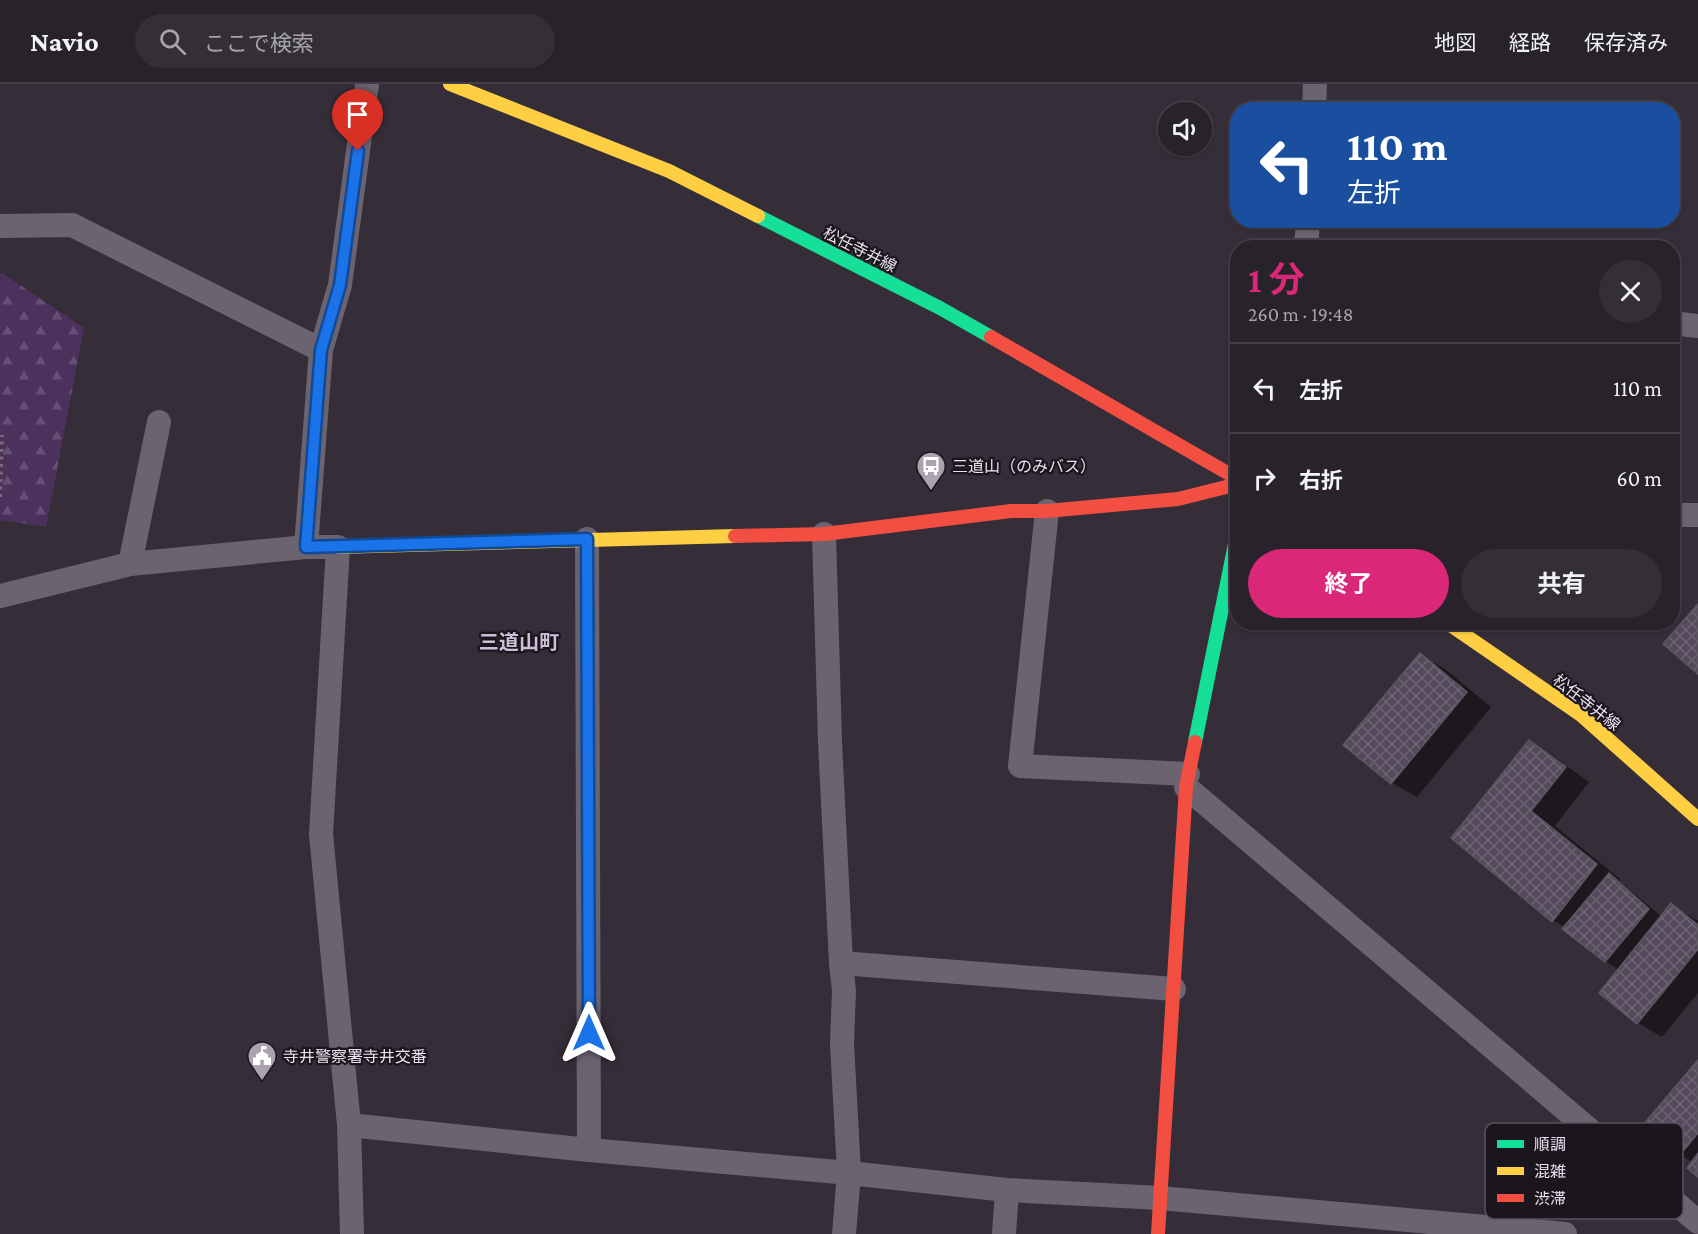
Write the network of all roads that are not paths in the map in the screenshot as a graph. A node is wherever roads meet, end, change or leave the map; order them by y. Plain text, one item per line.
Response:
1 (367, 84) edge
2 (450, 84) edge
3 (1315, 84) edge
4 (1314, 102) edge
5 (0, 226) edge
6 (1680, 324) edge
7 (1698, 326) edge
8 (321, 350) junction
9 (159, 422) dead end
10 (1230, 474) edge
11 (1230, 486) edge
12 (1047, 511) junction
13 (1680, 514) edge
14 (1698, 515) edge
15 (824, 534) junction
16 (587, 539) junction
17 (306, 547) junction
18 (338, 547) junction
19 (130, 564) junction
20 (1230, 568) edge
21 (0, 597) edge
22 (1458, 630) edge
23 (1187, 780) junction
24 (1698, 819) edge
25 (841, 963) junction
26 (1174, 989) junction
27 (1584, 1123) edge
28 (349, 1125) junction
29 (589, 1150) junction
30 (849, 1173) junction
31 (1007, 1190) junction
32 (1160, 1197) junction
33 (1683, 1209) edge
34 (1698, 1222) edge
35 (352, 1234) edge
36 (844, 1234) edge
37 (1004, 1234) edge
38 (1158, 1234) edge
39 (1565, 1234) edge

1 - 8 street
2 - 10 street, 松任寺井線
3 - 4 street
5 - 8 street
6 - 7 street
8 - 17 street
9 - 19 street
11 - 12 street
12 - 15 street
12 - 23 street
13 - 14 street
15 - 16 street
15 - 25 street
16 - 18 street
16 - 29 street
17 - 18 street
17 - 19 street
18 - 28 street
19 - 21 street
20 - 23 street
22 - 24 street, 松任寺井線
23 - 26 street
23 - 27 street
25 - 26 street
25 - 30 street
26 - 32 street
28 - 29 street
28 - 35 street
29 - 30 street
30 - 31 street
30 - 36 street
31 - 32 street
31 - 37 street
32 - 38 street
32 - 39 street
33 - 34 street

